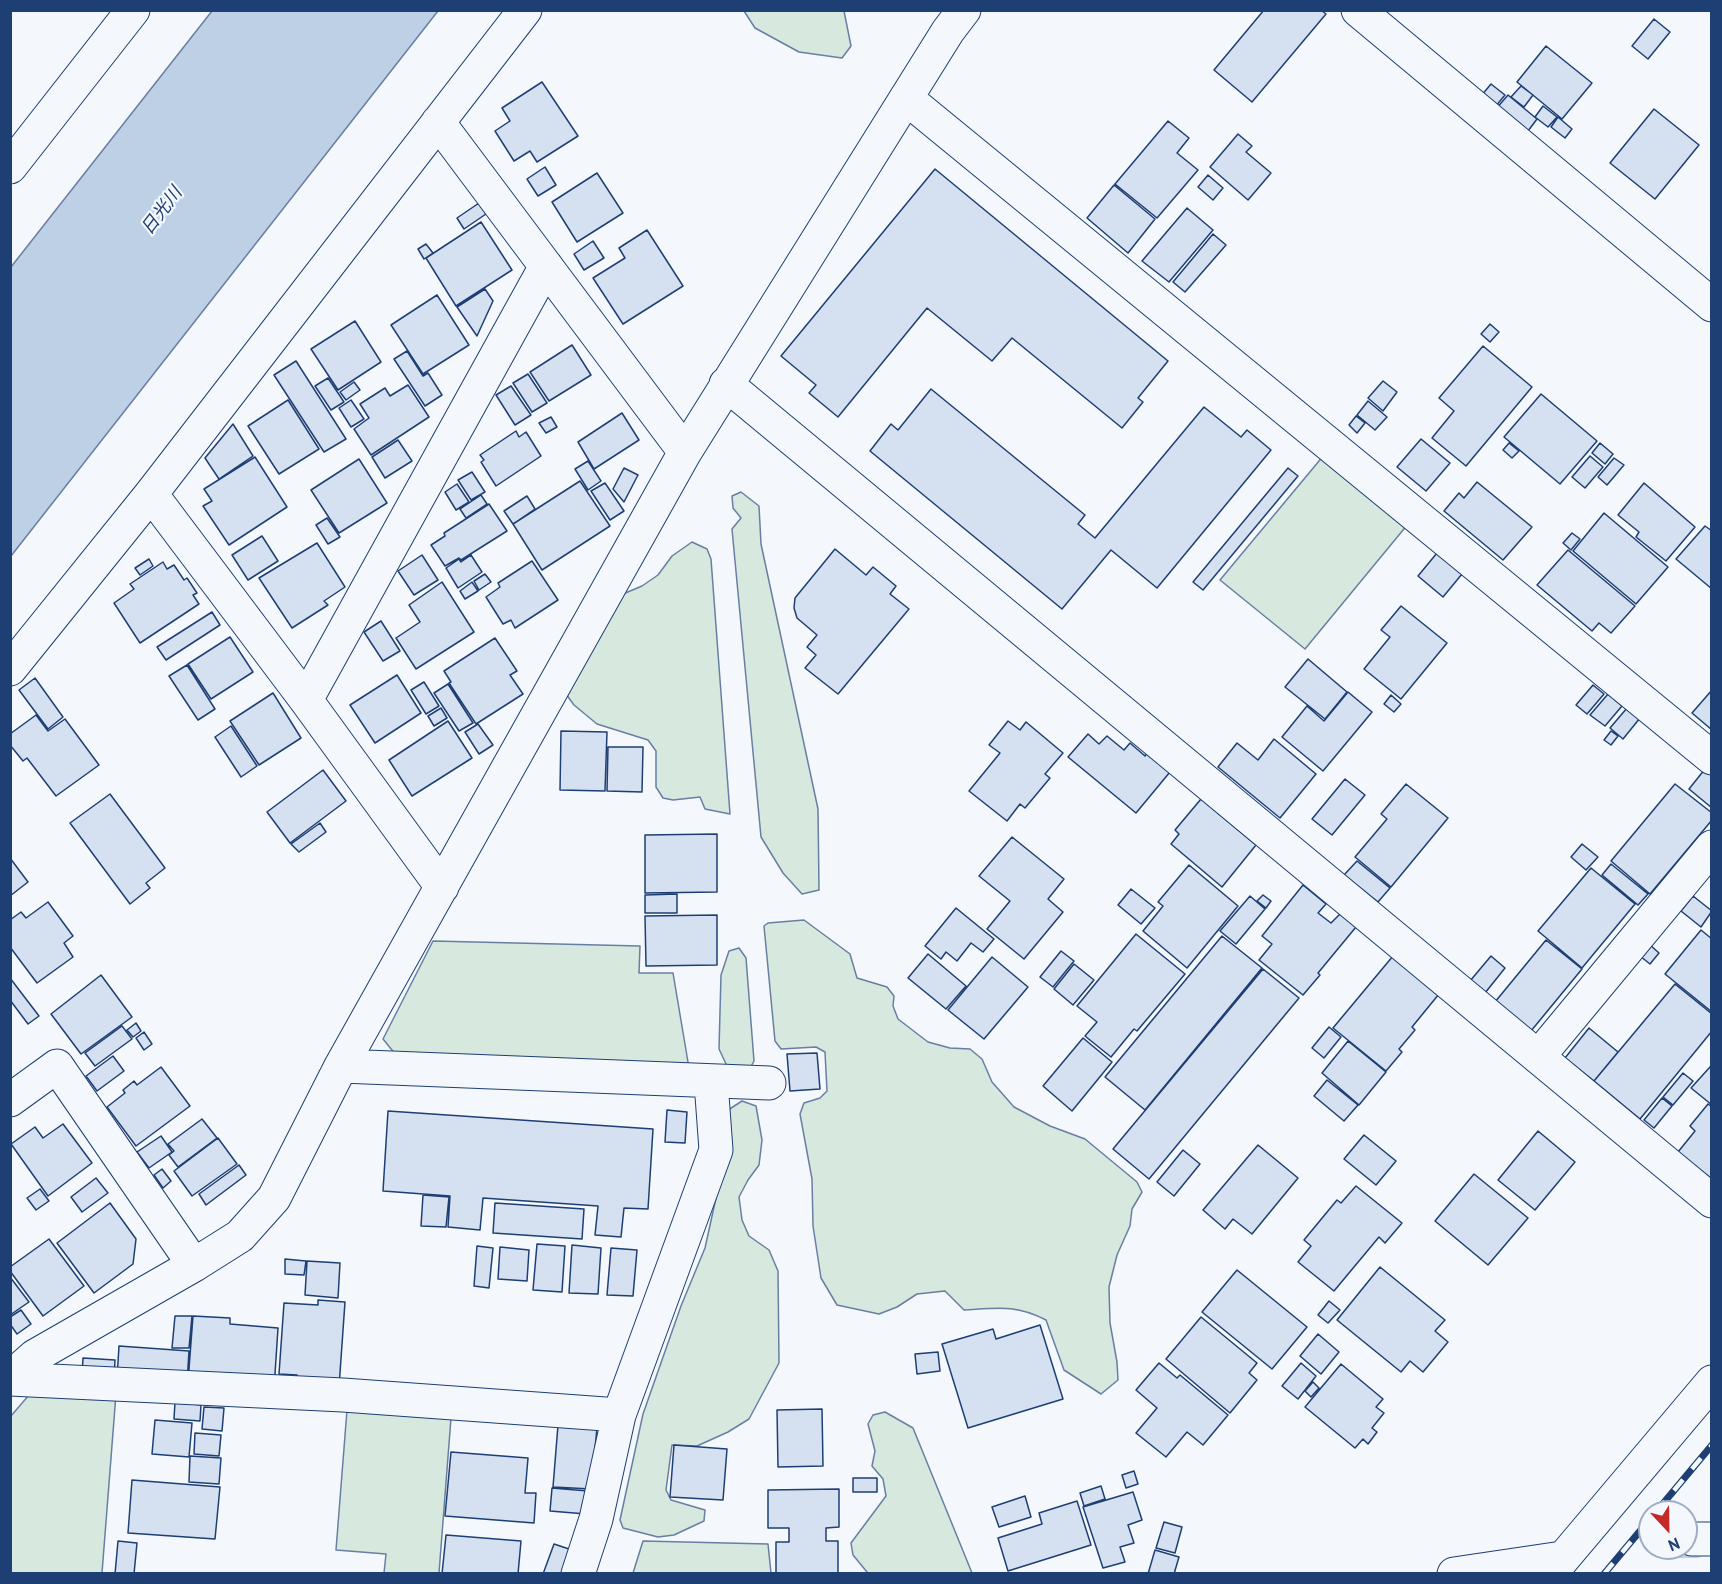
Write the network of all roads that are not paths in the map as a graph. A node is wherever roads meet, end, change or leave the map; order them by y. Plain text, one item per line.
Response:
1 (132, 10) edge
2 (525, 10) edge
3 (964, 10) edge
4 (1358, 10) edge
5 (906, 98) junction
6 (438, 122) junction
7 (10, 167) edge
8 (546, 266) junction
9 (1712, 305) edge
10 (726, 384) junction
11 (685, 452) junction
12 (151, 494) junction
13 (10, 669) edge
14 (306, 700) junction
15 (1712, 758) edge
16 (1712, 847) edge
17 (442, 887) junction
18 (1538, 1057) junction
19 (341, 1066) junction
20 (711, 1082) junction
21 (769, 1083) dead end
22 (10, 1100) edge
23 (1712, 1201) edge
24 (194, 1264) junction
25 (10, 1378) edge
26 (1712, 1382) edge
27 (619, 1415) junction
28 (1556, 1566) edge
29 (578, 1574) edge
30 (1454, 1574) edge

1 - 7 street
2 - 6 street
3 - 5 street
4 - 9 street
5 - 10 street
5 - 15 street
6 - 8 street
6 - 12 street
8 - 11 street
8 - 14 street
10 - 11 street
10 - 18 street
11 - 17 street
12 - 13 street
12 - 14 street
14 - 17 street
16 - 18 street
17 - 19 street
18 - 23 street
19 - 20 street
19 - 24 street
20 - 21 street
20 - 27 street
22 - 24 street
24 - 25 street
25 - 27 street
26 - 28 street
27 - 29 street
28 - 30 street

